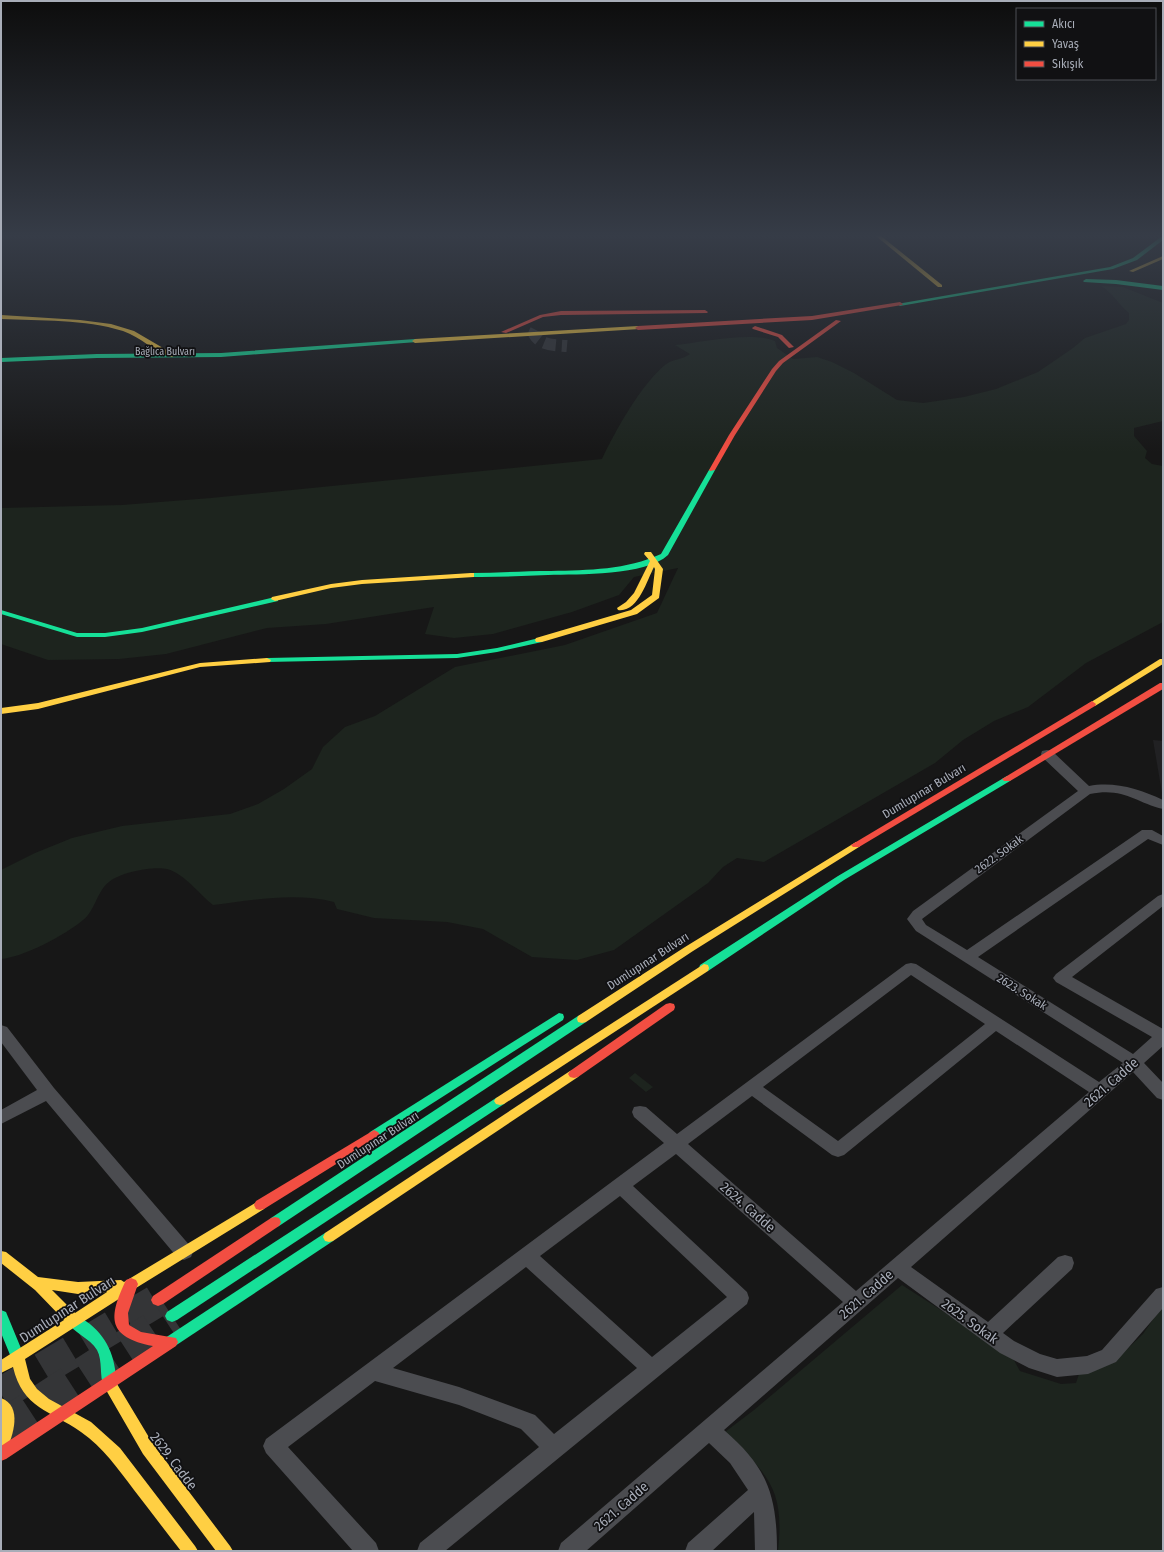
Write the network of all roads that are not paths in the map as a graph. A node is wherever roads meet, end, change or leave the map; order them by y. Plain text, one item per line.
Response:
1 (816, 308) edge
2 (890, 308) edge
3 (900, 308) edge
4 (712, 312) dead end
5 (742, 312) dead end
6 (783, 312) junction
7 (758, 316) junction
8 (1, 317) edge
9 (838, 318) junction
10 (1, 322) edge
11 (817, 324) junction
12 (755, 328) junction
13 (737, 329) junction
14 (536, 330) dead end
15 (720, 333) dead end
16 (474, 338) junction
17 (791, 348) junction
18 (97, 356) junction
19 (178, 356) junction
20 (1, 360) edge
21 (1, 366) edge
22 (757, 379) dead end
23 (712, 450) dead end
24 (650, 558) junction
25 (1, 604) edge
26 (1, 612) edge
27 (450, 646) dead end
28 (464, 646) dead end
29 (250, 652) dead end
30 (227, 654) dead end
31 (180, 660) dead end
32 (1163, 661) edge
33 (110, 678) dead end
34 (1163, 685) edge
35 (1, 703) edge
36 (1, 711) edge
37 (1047, 754) junction
38 (1086, 791) junction
39 (1163, 805) edge
40 (1163, 841) edge
41 (1163, 899) edge
42 (914, 919) joint
43 (722, 928) junction
44 (742, 942) junction
45 (667, 952) dead end
46 (967, 956) junction
47 (728, 964) dead end
48 (679, 1000) dead end
49 (570, 1010) dead end
50 (995, 1024) junction
51 (1, 1031) edge
52 (1163, 1036) edge
53 (1134, 1062) junction
54 (1156, 1078) edge
55 (752, 1088) junction
56 (1100, 1091) junction
57 (48, 1092) junction
58 (1163, 1094) edge
59 (640, 1112) dead end
60 (1, 1118) edge
61 (677, 1145) junction
62 (622, 1186) junction
63 (184, 1252) junction
64 (1, 1256) edge
65 (527, 1256) junction
66 (1065, 1263) dead end
67 (897, 1267) junction
68 (35, 1282) junction
69 (131, 1284) junction
70 (1163, 1294) edge
71 (158, 1300) tunnel mouth
72 (856, 1302) junction
73 (1, 1316) edge
74 (172, 1316) tunnel mouth
75 (74, 1321) junction
76 (988, 1334) junction
77 (171, 1342) junction
78 (18, 1358) junction
79 (1, 1367) edge
80 (652, 1369) junction
81 (372, 1371) junction
82 (109, 1384) junction
83 (1, 1404) edge
84 (63, 1414) junction
85 (709, 1430) junction
86 (1, 1446) edge
87 (553, 1448) junction
88 (1, 1454) edge
89 (761, 1492) junction
90 (190, 1551) edge
91 (225, 1551) edge
92 (368, 1551) edge
93 (428, 1551) edge
94 (569, 1551) edge
95 (696, 1551) edge
96 (766, 1551) edge

1 - 6 main road
2 - 9 main road, Bağlıca Bulvarı
3 - 9 main road, Bağlıca Bulvarı
4 - 16 main road
5 - 6 main road
6 - 7 main road
7 - 9 main road
7 - 14 main road
8 - 19 main road
9 - 11 main road, Bağlıca Bulvarı
9 - 16 main road, Bağlıca Bulvarı
9 - 24 main road
10 - 18 main road
11 - 12 main road, Bağlıca Bulvarı
11 - 17 main road
12 - 13 main road, Bağlıca Bulvarı
12 - 17 main road
13 - 15 main road
13 - 21 main road, Bağlıca Bulvarı
16 - 19 main road, Bağlıca Bulvarı
17 - 22 main road
18 - 19 main road, Bağlıca Bulvarı
18 - 20 main road, Bağlıca Bulvarı
23 - 24 main road
24 - 25 main road
24 - 26 main road
24 - 28 main road
24 - 36 main road
27 - 29 main road
30 - 31 main road
32 - 43 main road, Dumlupınar Bulvarı
33 - 35 main road
34 - 37 main road
37 - 38 street
37 - 44 main road
38 - 39 street
38 - 42 street, 2622. Sokak
40 - 46 street
41 - 52 street
42 - 46 street, 2623. Sokak
43 - 45 main road
43 - 71 main road, Dumlupınar Bulvarı
44 - 47 main road
44 - 74 main road
46 - 53 street, 2623. Sokak
48 - 77 main road
49 - 63 main road, Dumlupınar Bulvarı
50 - 55 street
50 - 55 street
50 - 56 street
51 - 57 street
52 - 53 street, 2621. Cadde
53 - 54 street, 2623. Sokak
53 - 56 street, 2621. Cadde
54 - 58 street, 2623. Sokak
55 - 61 street
56 - 67 street, 2621. Cadde
57 - 60 street
57 - 63 street
59 - 61 street, 2624. Cadde
61 - 62 street
61 - 72 street, 2624. Cadde
62 - 65 street
62 - 80 street
63 - 69 main road, Dumlupınar Bulvarı
64 - 68 main road
65 - 80 street
65 - 81 street
66 - 76 street
67 - 72 street, 2621. Cadde
67 - 76 street, 2625. Sokak
68 - 69 main road
68 - 75 main road
69 - 75 main road, Dumlupınar Bulvarı
69 - 77 main road
70 - 76 street, 2625. Sokak
72 - 85 street, 2621. Cadde
73 - 78 main road
75 - 78 main road, Dumlupınar Bulvarı
75 - 82 main road
77 - 82 main road
78 - 79 main road, Dumlupınar Bulvarı
78 - 84 main road
80 - 87 street
81 - 87 street
81 - 92 street
82 - 84 main road
82 - 91 main road, 2629. Cadde
83 - 86 main road
84 - 88 main road
84 - 90 main road
85 - 89 street
85 - 94 street, 2621. Cadde
87 - 93 street
89 - 95 street
89 - 96 street

